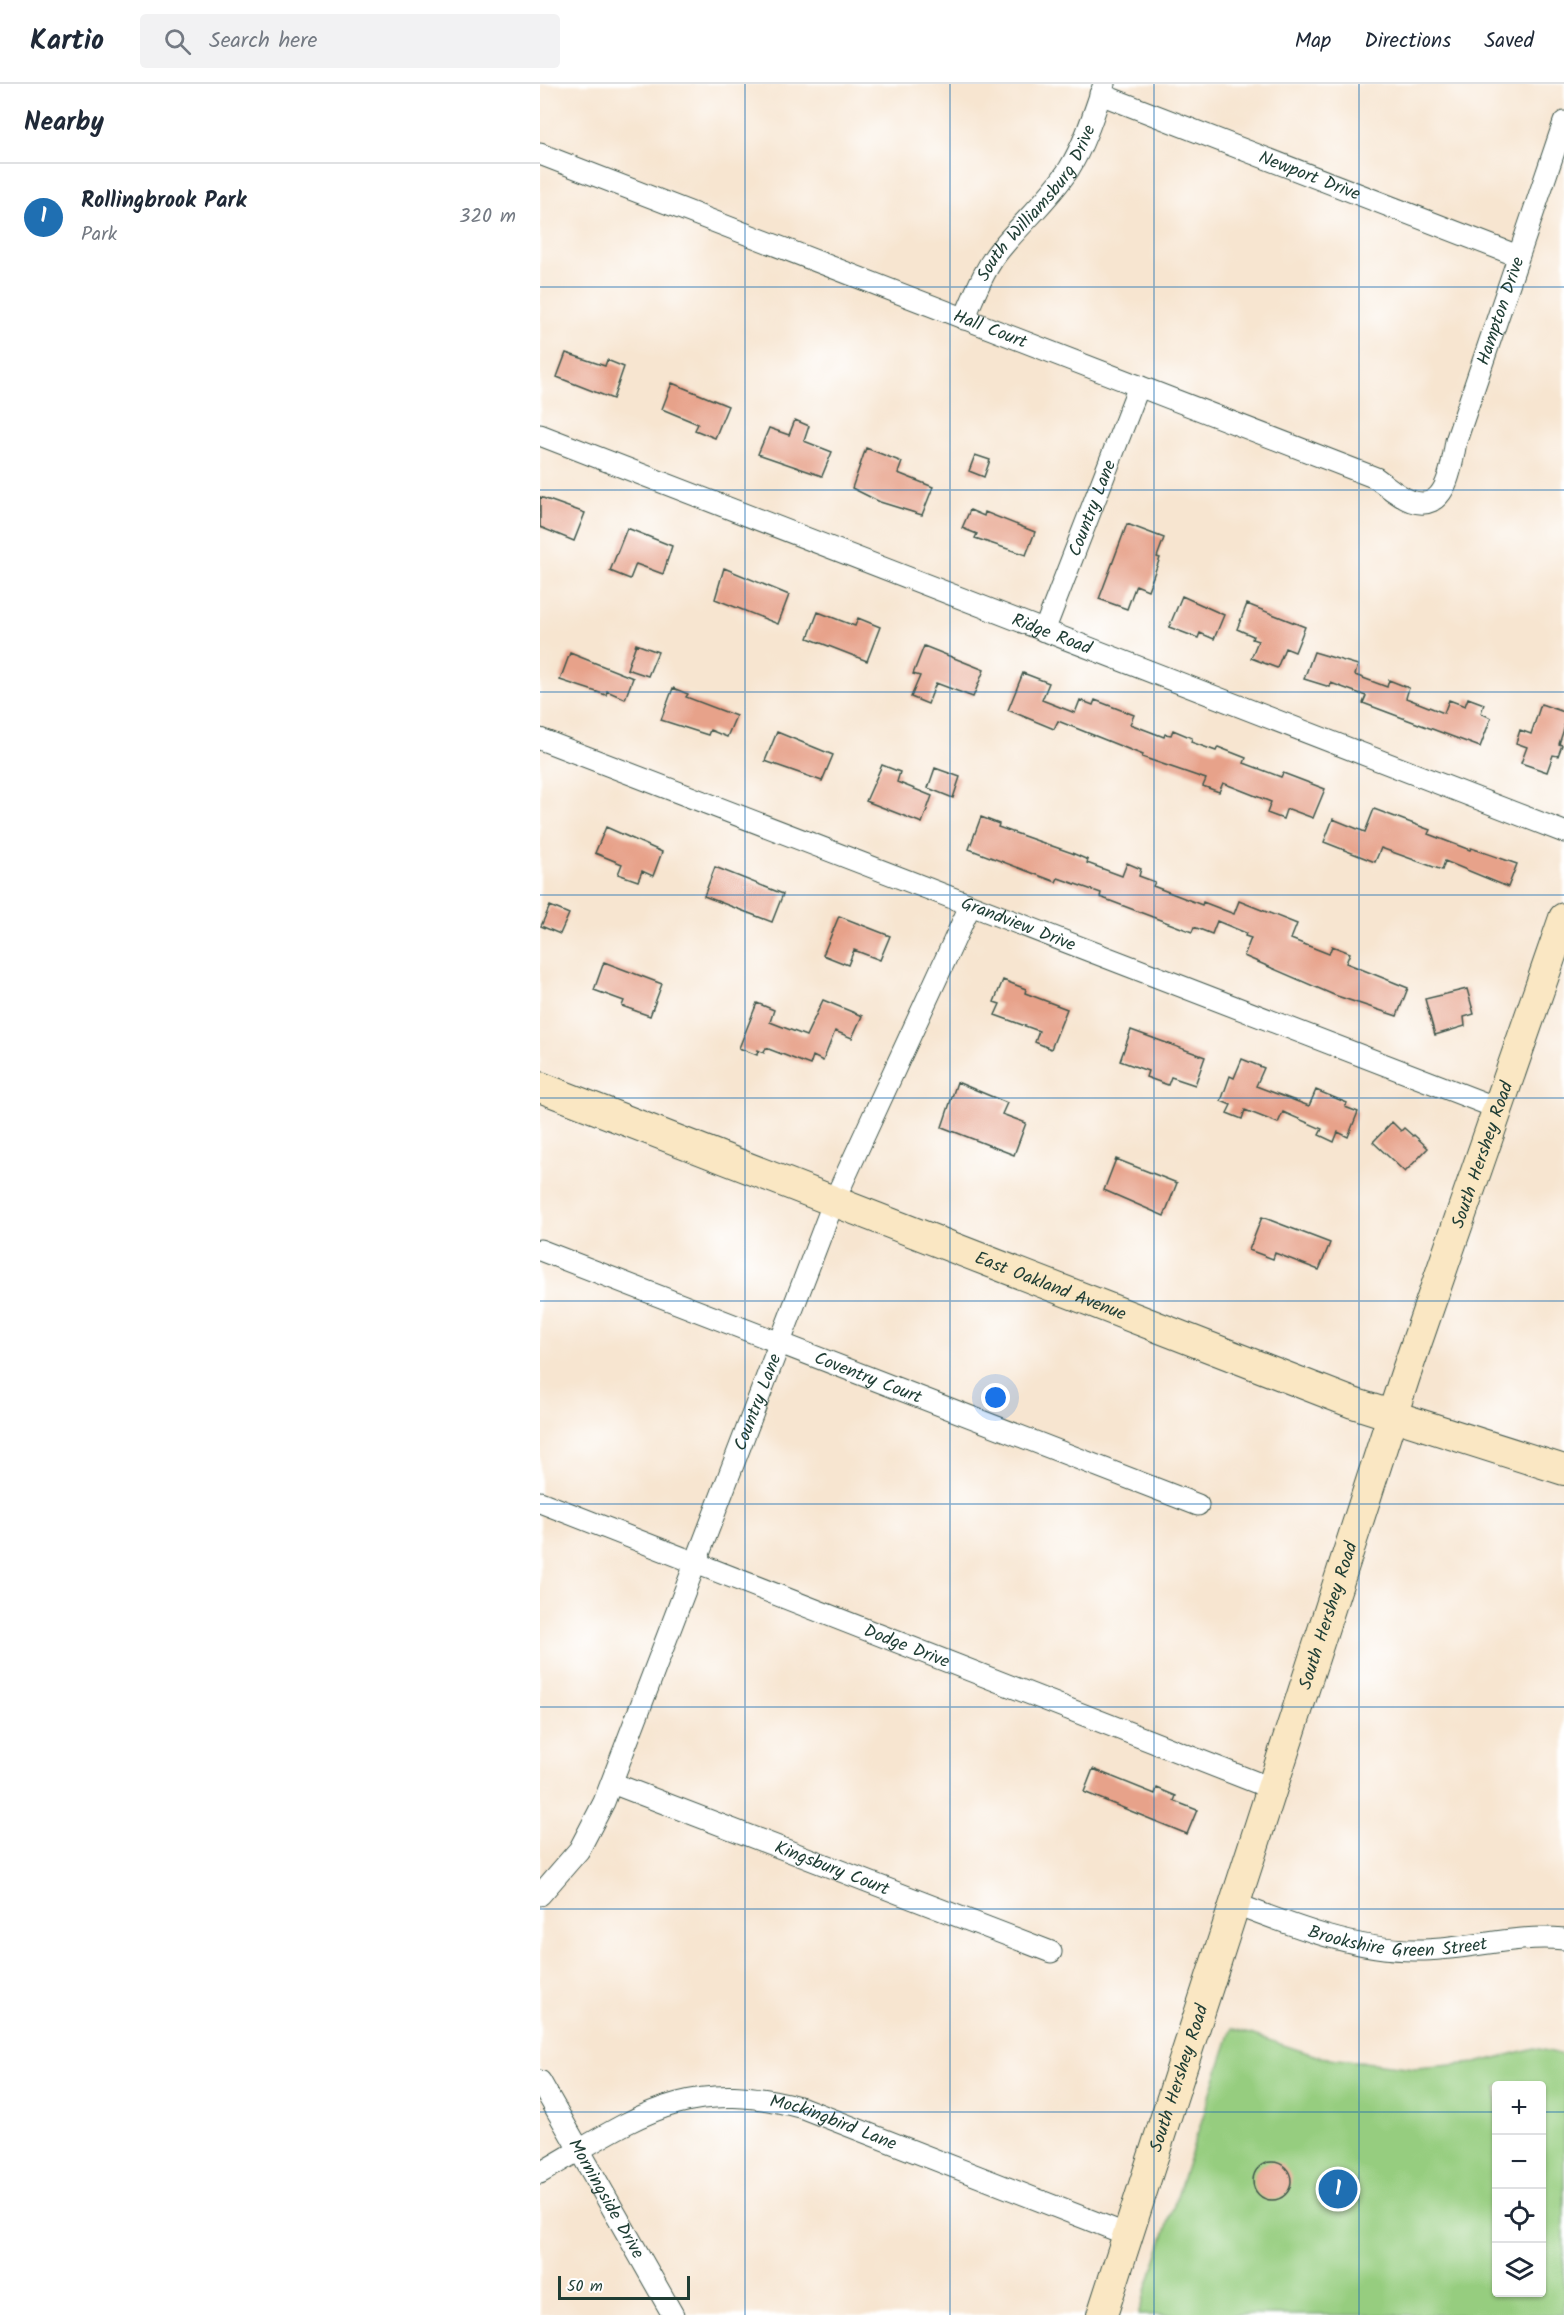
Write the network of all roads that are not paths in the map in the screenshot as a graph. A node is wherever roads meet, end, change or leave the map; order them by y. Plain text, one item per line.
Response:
1 (1102, 89) edge
2 (1564, 122) edge
3 (540, 154) edge
4 (1518, 256) junction
5 (964, 319) junction
6 (1139, 386) junction
7 (540, 435) edge
8 (1439, 498) joint
9 (1044, 631) junction
10 (540, 739) edge
11 (1564, 832) edge
12 (970, 906) junction
13 (1564, 918) edge
14 (540, 1087) edge
15 (1497, 1108) junction
16 (834, 1201) junction
17 (540, 1250) edge
18 (780, 1343) junction
19 (1393, 1416) junction
20 (1564, 1470) edge
21 (540, 1502) edge
22 (1198, 1505) dead end
23 (696, 1563) junction
24 (612, 1783) junction
25 (1273, 1790) junction
26 (540, 1895) edge
27 (1236, 1904) junction
28 (1564, 1939) edge
29 (1051, 1952) dead end
30 (540, 2081) edge
31 (580, 2151) junction
32 (540, 2173) edge
33 (1128, 2235) junction
34 (674, 2315) edge
35 (1102, 2315) edge

1 - 4 street, Newport Drive
1 - 5 street, South Williamsburg Drive
2 - 4 street, Hampton Drive
3 - 5 street, Hall Court
4 - 8 street, Hampton Drive
5 - 6 street, Hall Court
6 - 8 street, Hall Court
6 - 9 street, Country Lane
7 - 9 street, Ridge Road
9 - 11 street, Ridge Road
10 - 12 street, Grandview Drive
12 - 15 street, Grandview Drive
12 - 16 street, Country Lane
13 - 15 main road, South Hershey Road
14 - 16 main road, East Oakland Avenue
15 - 19 main road, South Hershey Road
16 - 18 street, Country Lane
16 - 19 main road, East Oakland Avenue
17 - 18 street, Coventry Court
18 - 22 street, Coventry Court
18 - 23 street, Country Lane
19 - 20 main road, East Oakland Avenue
19 - 25 main road, South Hershey Road
21 - 23 street, Dodge Drive
23 - 24 street, Country Lane
23 - 25 street, Dodge Drive
24 - 26 street, Country Lane
24 - 29 street, Kingsbury Court
25 - 27 main road, South Hershey Road
27 - 28 street, Brookshire Green Street
27 - 33 main road, South Hershey Road
30 - 31 street, Morningside Drive
31 - 32 street, Mockingbird Lane
31 - 33 street, Mockingbird Lane
31 - 34 street, Morningside Drive
33 - 35 main road, South Hershey Road

